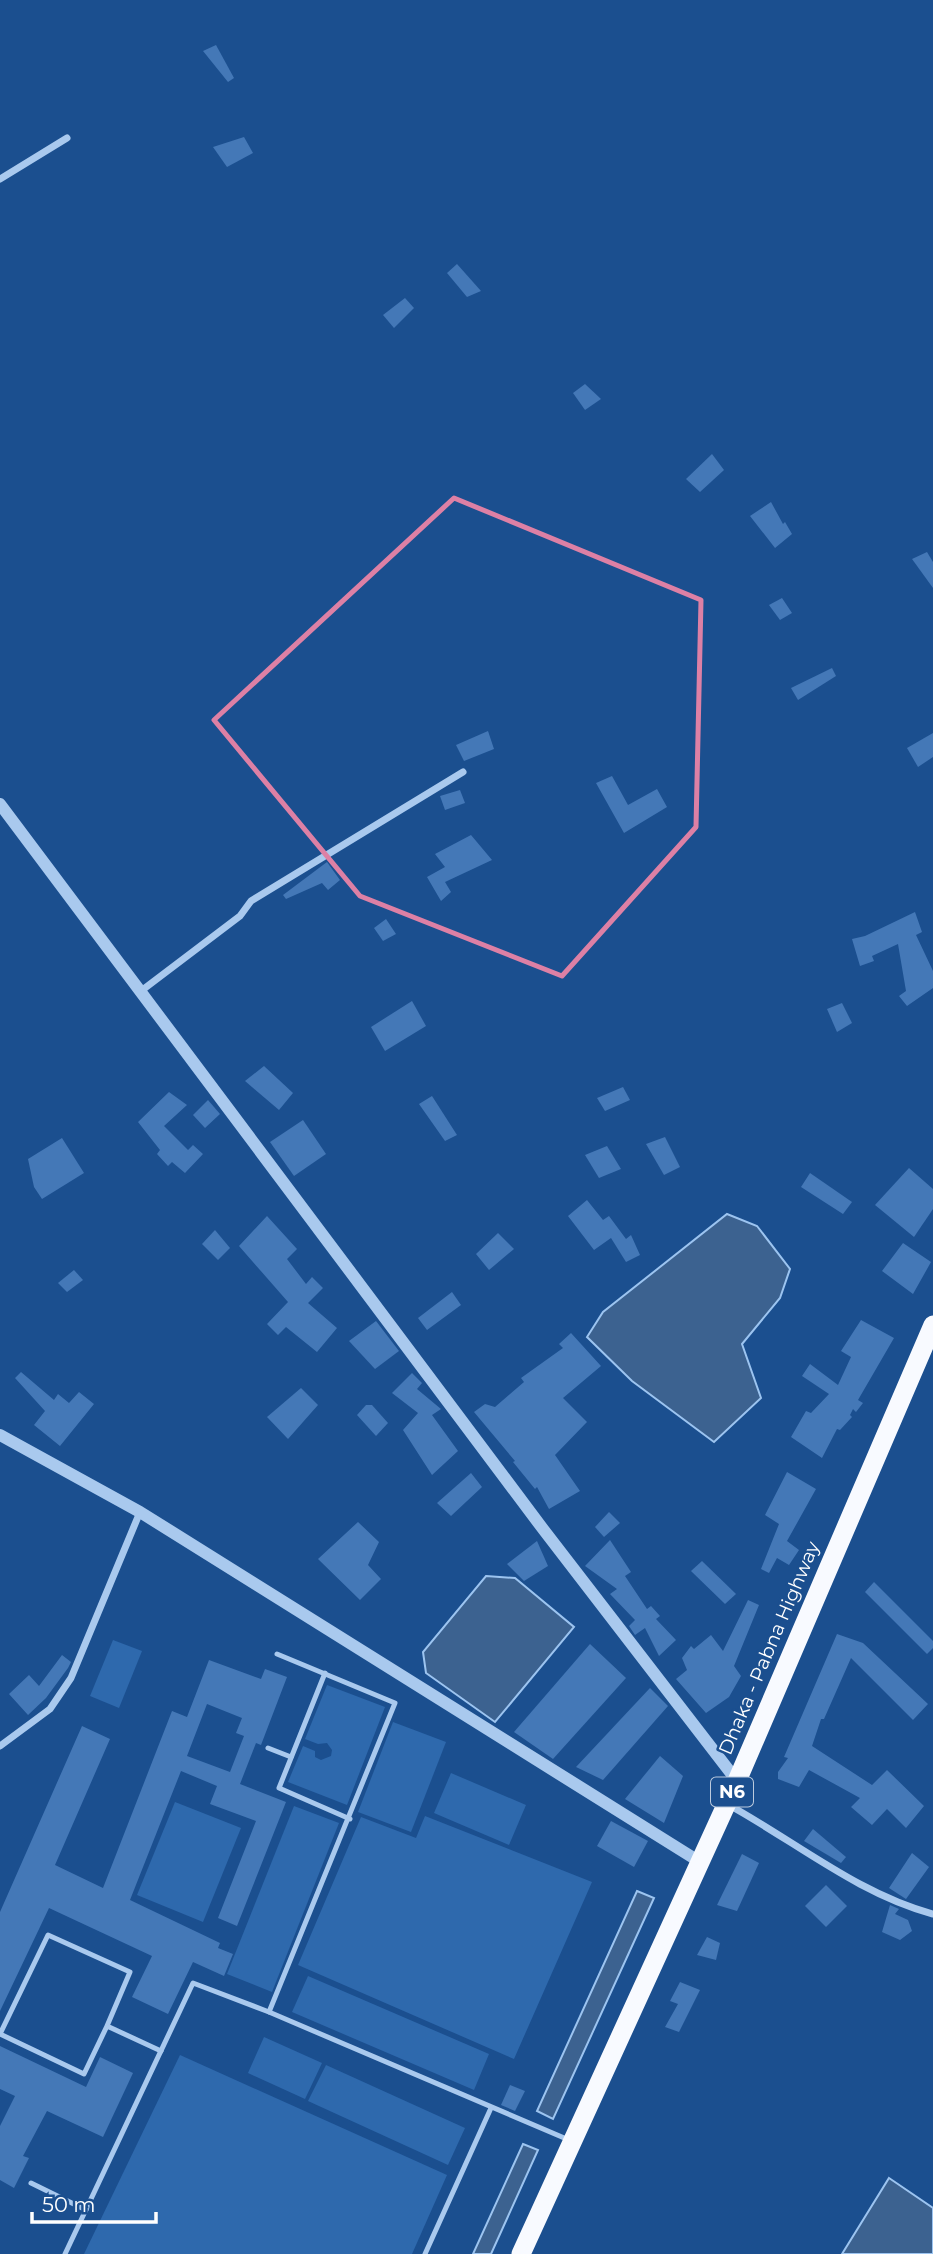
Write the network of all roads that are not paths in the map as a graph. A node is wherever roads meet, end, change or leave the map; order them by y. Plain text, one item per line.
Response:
1 (67, 138) dead end
2 (0, 179) edge
3 (463, 772) dead end
4 (0, 804) edge
5 (141, 991) junction
6 (933, 1325) edge
7 (0, 1435) edge
8 (140, 1511) junction
9 (277, 1654) dead end
10 (325, 1673) junction
11 (0, 1746) edge
12 (268, 1748) dead end
13 (291, 1757) junction
14 (737, 1781) junction
15 (726, 1804) junction
16 (350, 1819) junction
17 (700, 1862) junction
18 (933, 1914) edge
19 (269, 2012) junction
20 (107, 2026) junction
21 (161, 2051) junction
22 (491, 2108) junction
23 (572, 2142) junction
24 (31, 2183) dead end
25 (86, 2210) junction
26 (65, 2254) edge
27 (425, 2254) edge
28 (521, 2254) edge

1 - 2 street
3 - 5 street
4 - 5 street
5 - 14 street
6 - 14 highway, Dhaka - Pabna Highway / N6
7 - 8 street
8 - 11 street
8 - 17 street
9 - 10 lane
10 - 13 lane
10 - 16 lane
12 - 13 lane
13 - 16 lane
14 - 15 highway, Dhaka - Pabna Highway / N6
15 - 17 highway, Dhaka - Pabna Highway / N6
15 - 18 street
16 - 19 lane
17 - 23 highway, Dhaka - Pabna Highway / N6
19 - 21 lane
19 - 22 lane
20 - 20 lane
20 - 21 lane
21 - 25 lane
22 - 23 lane
22 - 27 lane
23 - 28 highway, Dhaka - Pabna Highway / N6
24 - 25 lane
25 - 26 lane

